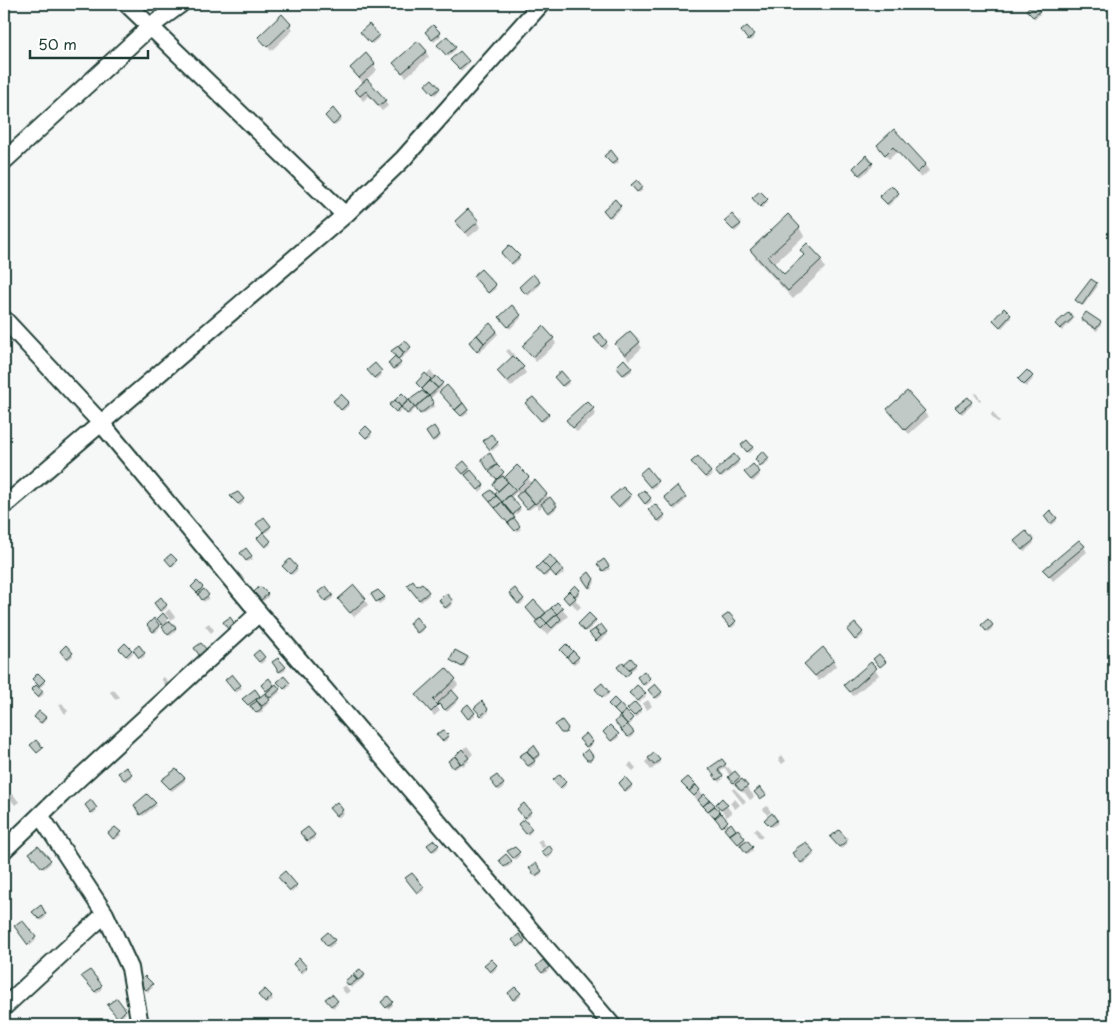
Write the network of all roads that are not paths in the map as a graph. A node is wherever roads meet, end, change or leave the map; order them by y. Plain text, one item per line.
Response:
1 (127, 4) edge
2 (181, 4) edge
3 (541, 4) edge
4 (151, 26) junction
5 (4, 161) edge
6 (345, 215) junction
7 (4, 319) edge
8 (101, 423) junction
9 (4, 506) edge
10 (259, 613) junction
11 (40, 815) junction
12 (4, 850) edge
13 (105, 914) junction
14 (4, 1007) edge
15 (140, 1025) edge
16 (612, 1025) edge

1 - 4 street
2 - 4 street
3 - 6 street
4 - 5 street
4 - 6 street
6 - 8 street
7 - 8 street
8 - 9 street
8 - 10 street
10 - 11 street
10 - 16 street
11 - 12 street
11 - 13 street
13 - 14 street
13 - 15 street

